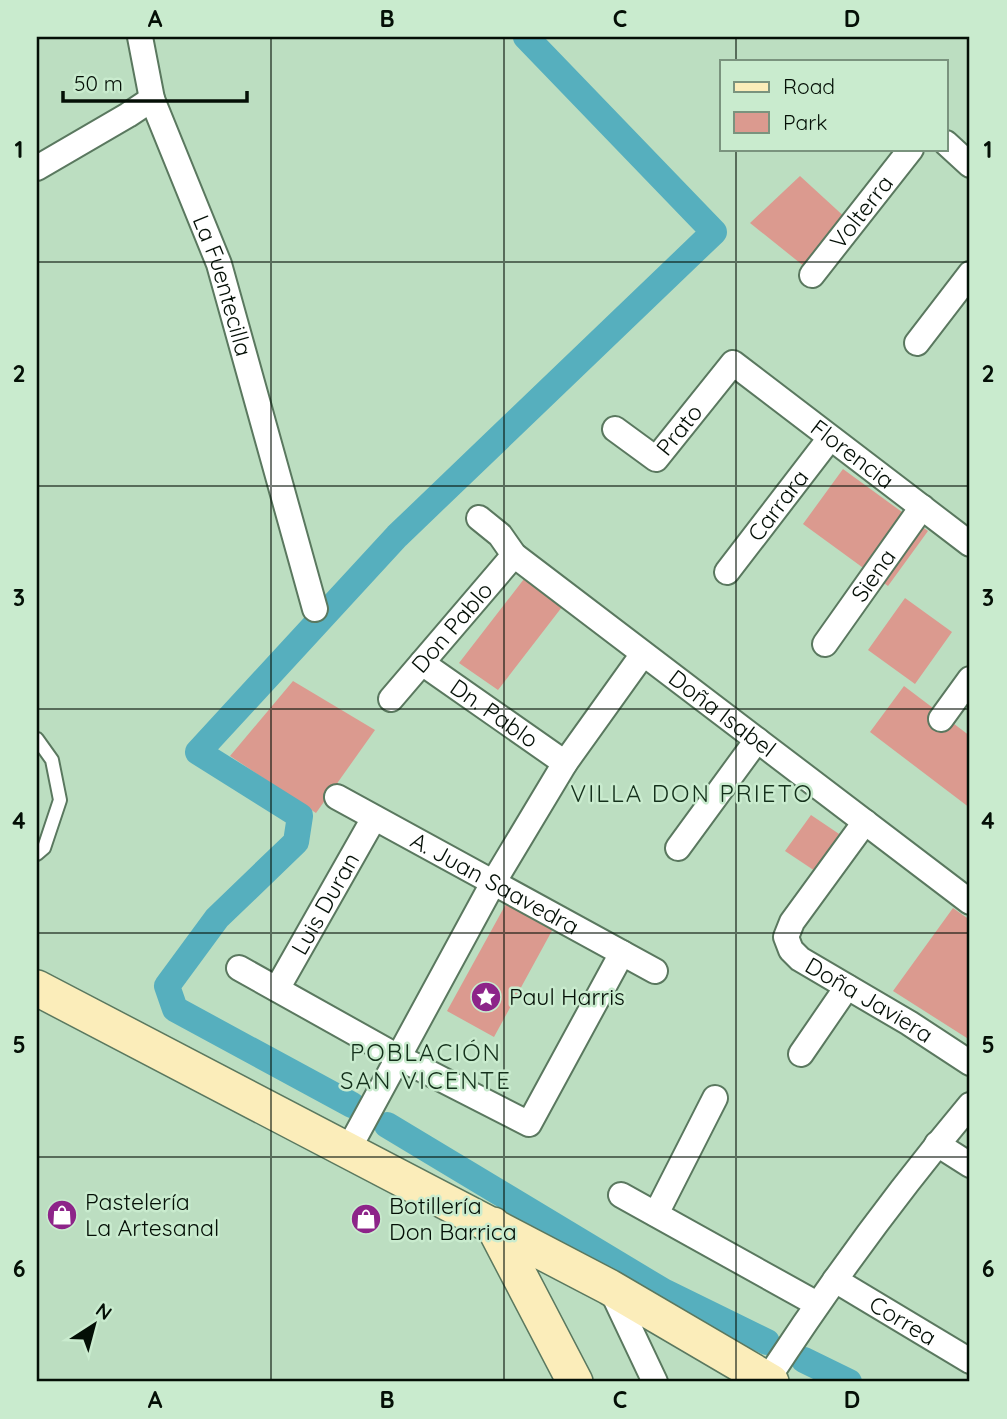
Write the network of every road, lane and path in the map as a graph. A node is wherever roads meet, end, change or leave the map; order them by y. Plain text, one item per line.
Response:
1 (140, 37) edge
2 (152, 99) junction
3 (948, 145) edge
4 (910, 150) edge
5 (970, 165) edge
6 (37, 168) edge
7 (970, 274) edge
8 (812, 275) dead end
9 (917, 343) dead end
10 (733, 363) joint
11 (615, 429) dead end
12 (830, 438) junction
13 (922, 507) junction
14 (479, 518) dead end
15 (970, 544) edge
16 (514, 555) junction
17 (727, 572) dead end
18 (315, 609) dead end
19 (825, 644) dead end
20 (643, 654) junction
21 (422, 663) junction
22 (970, 680) edge
23 (391, 699) dead end
24 (941, 719) dead end
25 (37, 739) edge
26 (757, 740) junction
27 (565, 762) junction
28 (337, 797) dead end
29 (374, 818) junction
30 (865, 822) junction
31 (678, 848) dead end
32 (37, 854) edge
33 (493, 883) junction
34 (970, 902) edge
35 (622, 953) junction
36 (239, 968) dead end
37 (654, 971) dead end
38 (847, 987) junction
39 (37, 988) edge
40 (277, 989) junction
41 (801, 1054) dead end
42 (398, 1057) junction
43 (970, 1063) edge
44 (715, 1098) dead end
45 (970, 1105) edge
46 (937, 1144) junction
47 (348, 1150) junction
48 (970, 1165) edge
49 (621, 1195) dead end
50 (656, 1214) junction
51 (493, 1225) junction
52 (835, 1280) junction
53 (609, 1287) junction
54 (817, 1304) junction
55 (970, 1361) edge
56 (769, 1381) edge
57 (575, 1382) edge
58 (654, 1382) edge

1 - 2 street, La Fuentecilla
2 - 6 street
2 - 18 street, La Fuentecilla
3 - 5 street
4 - 8 street, Volterra
7 - 9 street
10 - 11 street, Prato
10 - 12 street, Florencia
12 - 13 street, Florencia
12 - 17 street, Carrara
13 - 15 street, Florencia
13 - 19 street, Siena
14 - 16 street, Doña Isabel
16 - 20 street, Doña Isabel
16 - 21 street, Don Pablo
20 - 26 street, Doña Isabel
20 - 27 street
21 - 23 street, Don Pablo
21 - 27 street, Dn. Pablo
22 - 24 street
25 - 32 lane
26 - 30 street, Doña Isabel
26 - 31 street
27 - 33 street
28 - 29 street, A. Juan Saavedra
29 - 33 street, A. Juan Saavedra
29 - 40 street, Luis Duran
30 - 34 street, Doña Isabel
30 - 38 street, Doña Javiera
33 - 35 street, A. Juan Saavedra
33 - 42 street
35 - 37 street, A. Juan Saavedra
35 - 42 street
36 - 40 street
38 - 41 street
38 - 43 street, Doña Javiera
39 - 47 street
40 - 42 street
42 - 47 street
44 - 50 street
45 - 46 street
46 - 48 street
46 - 52 street
47 - 51 street
49 - 50 street
50 - 54 street
51 - 53 street
51 - 57 street
52 - 54 street
52 - 55 street, Correa
53 - 56 street
53 - 58 street
54 - 56 street

